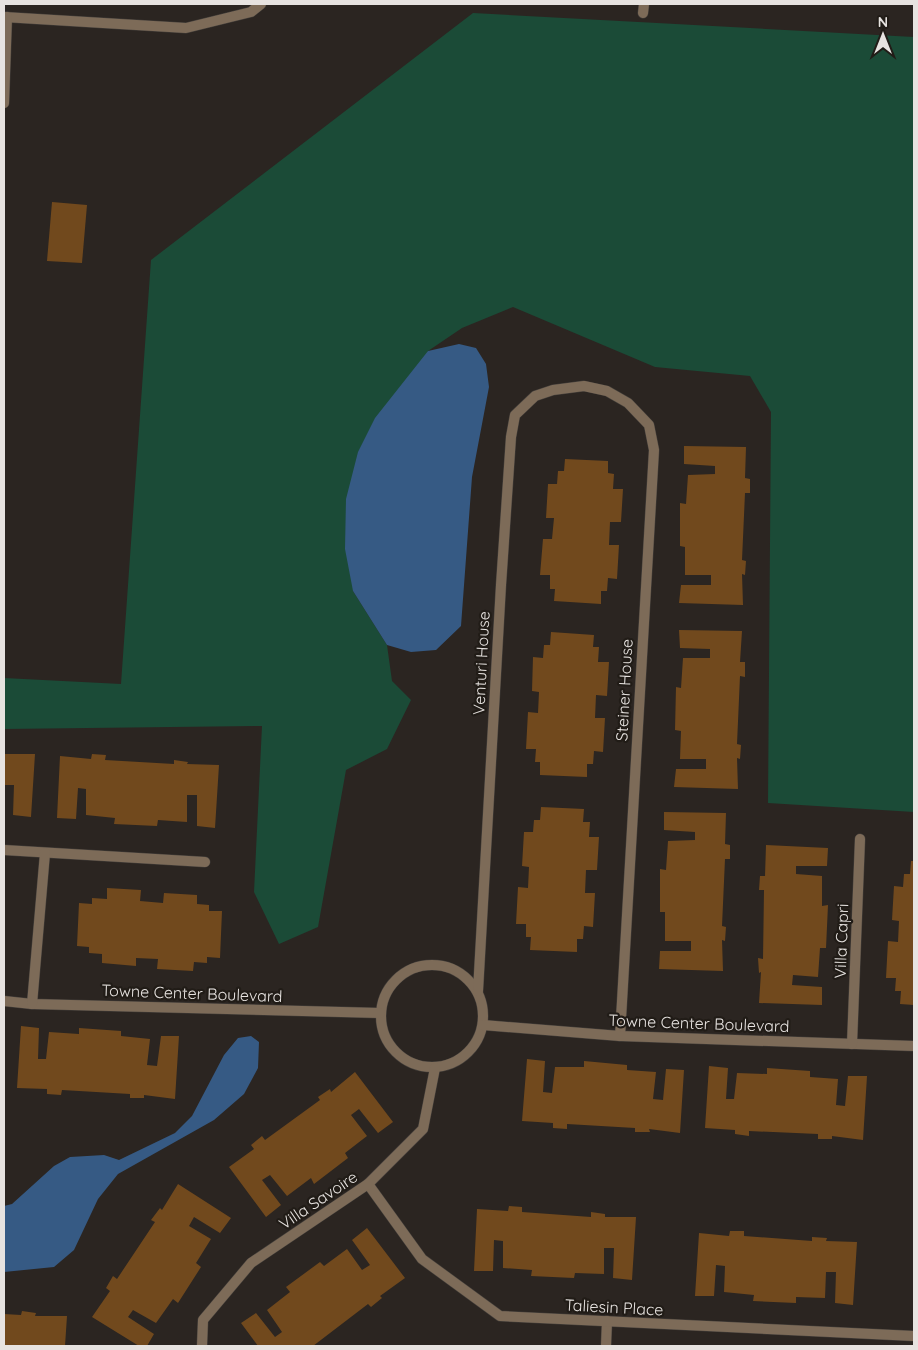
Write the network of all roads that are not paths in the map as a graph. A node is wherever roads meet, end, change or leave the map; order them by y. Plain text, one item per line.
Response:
1 (260, 4) edge
2 (5, 17) edge
3 (4, 103) edge
4 (584, 386) joint
5 (860, 840) dead end
6 (4, 850) edge
7 (45, 852) junction
8 (205, 862) dead end
9 (478, 991) junction
10 (4, 1001) edge
11 (32, 1004) junction
12 (380, 1013) junction
13 (483, 1025) junction
14 (620, 1036) junction
15 (852, 1044) junction
16 (914, 1046) edge
17 (435, 1068) junction
18 (368, 1184) junction
19 (607, 1321) junction
20 (914, 1336) edge
21 (202, 1346) edge
22 (606, 1346) edge

1 - 2 street
2 - 3 street
4 - 9 street, Venturi House
4 - 14 street, Steiner House
5 - 15 street, Villa Capri
6 - 7 street
7 - 8 street
7 - 11 street
9 - 12 street
9 - 13 street
10 - 11 street, Towne Center Boulevard
11 - 12 street, Towne Center Boulevard
12 - 17 street
13 - 14 street, Towne Center Boulevard
13 - 17 street
14 - 15 street, Towne Center Boulevard
15 - 16 street, Towne Center Boulevard
17 - 18 street, Villa Savoire
18 - 19 street, Taliesin Place
18 - 21 street, Villa Savoire
19 - 20 street, Taliesin Place
19 - 22 street

